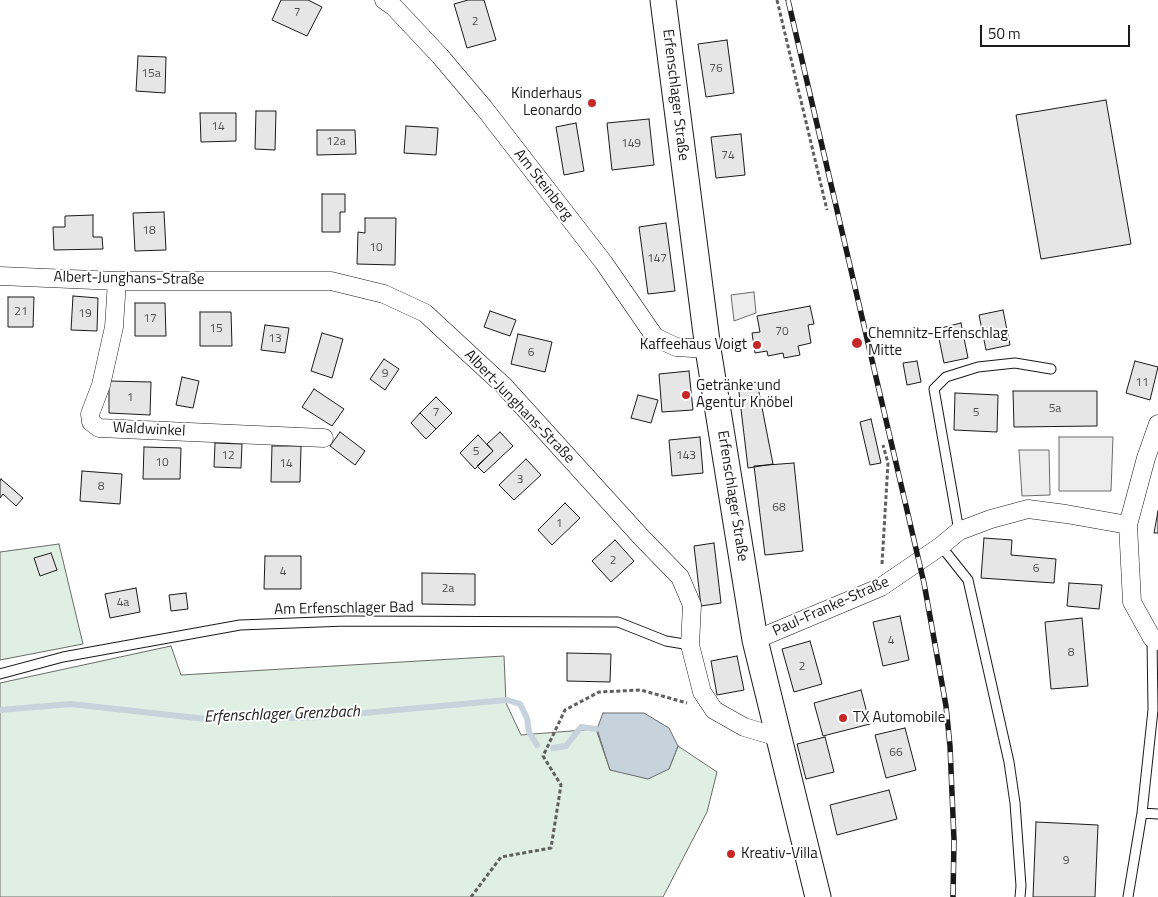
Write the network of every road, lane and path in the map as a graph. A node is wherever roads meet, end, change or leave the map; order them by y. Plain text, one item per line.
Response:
1 (384, 0) edge
2 (663, 0) edge
3 (777, 0) edge
4 (827, 210) dead end
5 (0, 276) edge
6 (117, 281) junction
7 (708, 349) junction
8 (1050, 369) dead end
9 (1158, 424) edge
10 (324, 438) dead end
11 (883, 445) dead end
12 (1128, 525) junction
13 (959, 531) junction
14 (941, 546) junction
15 (881, 587) junction
16 (755, 640) junction
17 (1155, 640) edge
18 (690, 645) junction
19 (0, 674) edge
20 (714, 710) junction
21 (778, 737) junction
22 (1142, 813) junction
23 (1158, 814) edge
24 (471, 897) edge
25 (818, 897) edge
26 (1020, 897) edge
27 (1128, 897) edge

1 - 7 street, Am Steinberg
2 - 7 main road, Erfenschlager Straße
3 - 4 path
5 - 6 street, Albert-Junghans-Straße
6 - 10 street, Waldwinkel
6 - 18 street, Albert-Junghans-Straße
7 - 16 main road, Erfenschlager Straße
8 - 13 lane
9 - 12 street
11 - 15 path
12 - 13 street, Paul-Franke-Straße
12 - 17 street
13 - 14 street, Paul-Franke-Straße
14 - 15 street, Paul-Franke-Straße
14 - 26 lane
15 - 16 street, Paul-Franke-Straße
16 - 21 main road, Erfenschlager Straße
17 - 22 lane
18 - 19 lane, Am Erfenschlager Bad
18 - 20 street, Albert-Junghans-Straße
20 - 21 street, Albert-Junghans-Straße
20 - 24 path
21 - 25 main road, Erfenschlager Straße
22 - 23 lane
22 - 27 lane

